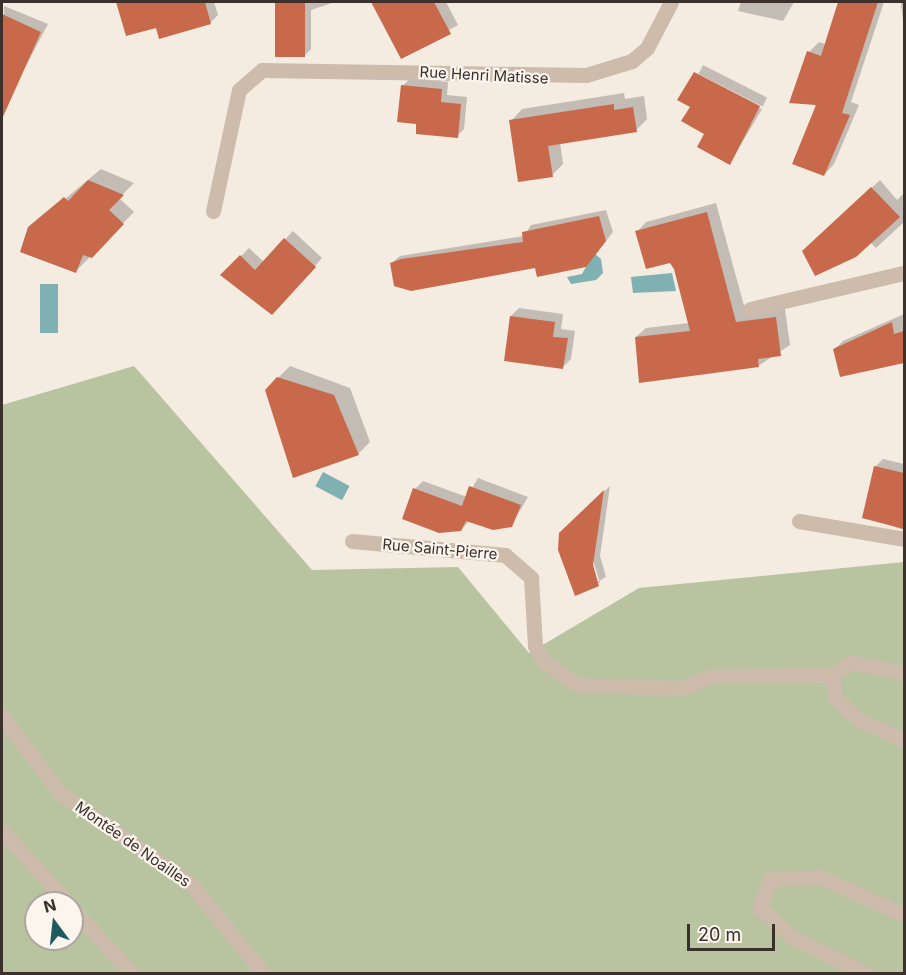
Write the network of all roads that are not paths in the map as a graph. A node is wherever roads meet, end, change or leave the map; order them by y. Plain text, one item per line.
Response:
1 (671, 2) edge
2 (213, 211) dead end
3 (904, 273) edge
4 (750, 309) dead end
5 (799, 521) dead end
6 (904, 539) edge
7 (352, 541) dead end
8 (904, 673) edge
9 (833, 675) junction
10 (2, 717) edge
11 (904, 740) edge
12 (2, 831) edge
13 (57, 891) edge
14 (904, 915) edge
15 (84, 921) edge
16 (132, 974) edge
17 (264, 974) edge
18 (867, 974) edge

1 - 2 street, Rue Henri Matisse
3 - 4 street
5 - 6 street
7 - 9 street, Rue Saint-Pierre
8 - 9 street
9 - 11 street
10 - 17 street, Montée de Noailles
12 - 13 street
14 - 18 street
15 - 16 street

